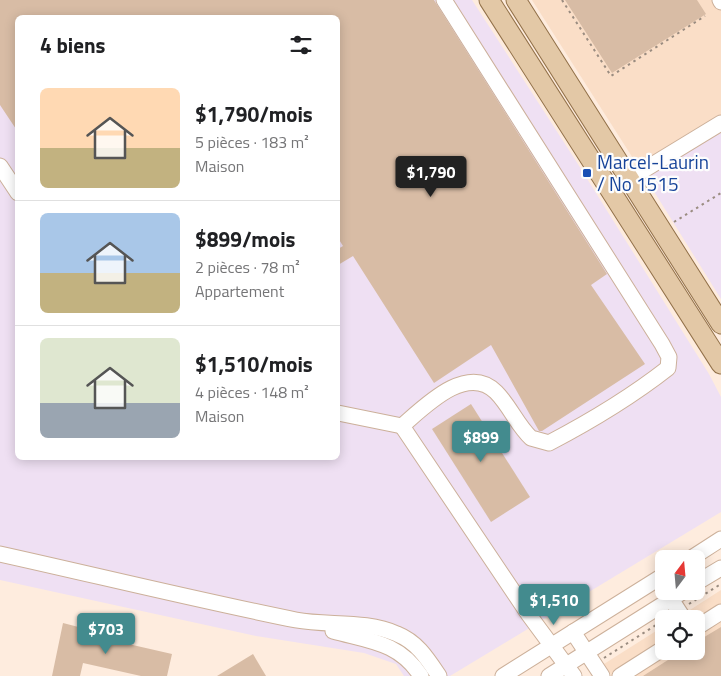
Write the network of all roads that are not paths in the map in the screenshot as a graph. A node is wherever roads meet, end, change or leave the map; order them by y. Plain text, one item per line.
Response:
1 (444, 0) edge
2 (489, 0) edge
3 (516, 0) edge
4 (721, 122) edge
5 (0, 166) edge
6 (629, 179) junction
7 (15, 188) edge
8 (610, 191) junction
9 (721, 324) edge
10 (721, 364) edge
11 (340, 413) edge
12 (402, 426) junction
13 (721, 539) edge
14 (704, 550) edge
15 (0, 554) edge
16 (721, 568) edge
17 (705, 578) edge
18 (655, 581) edge
19 (681, 604) edge
20 (721, 612) edge
21 (300, 621) junction
22 (705, 622) edge
23 (573, 632) junction
24 (552, 645) junction
25 (587, 652) junction
26 (655, 655) edge
27 (570, 671) edge
28 (629, 674) edge
29 (421, 676) edge
30 (439, 676) edge
31 (503, 676) edge
32 (549, 676) edge
33 (602, 676) edge

1 - 12 street
2 - 8 main road
3 - 6 main road
4 - 6 street
5 - 7 street
6 - 8 main road
6 - 9 main road
8 - 10 main road
11 - 12 street
12 - 24 street
13 - 14 street
15 - 21 street
16 - 17 street
18 - 23 street
19 - 25 street
20 - 22 street
21 - 29 street
21 - 30 street
23 - 24 street
23 - 25 street
24 - 27 street
24 - 31 street
25 - 27 street
25 - 33 street
26 - 28 street
27 - 32 street

